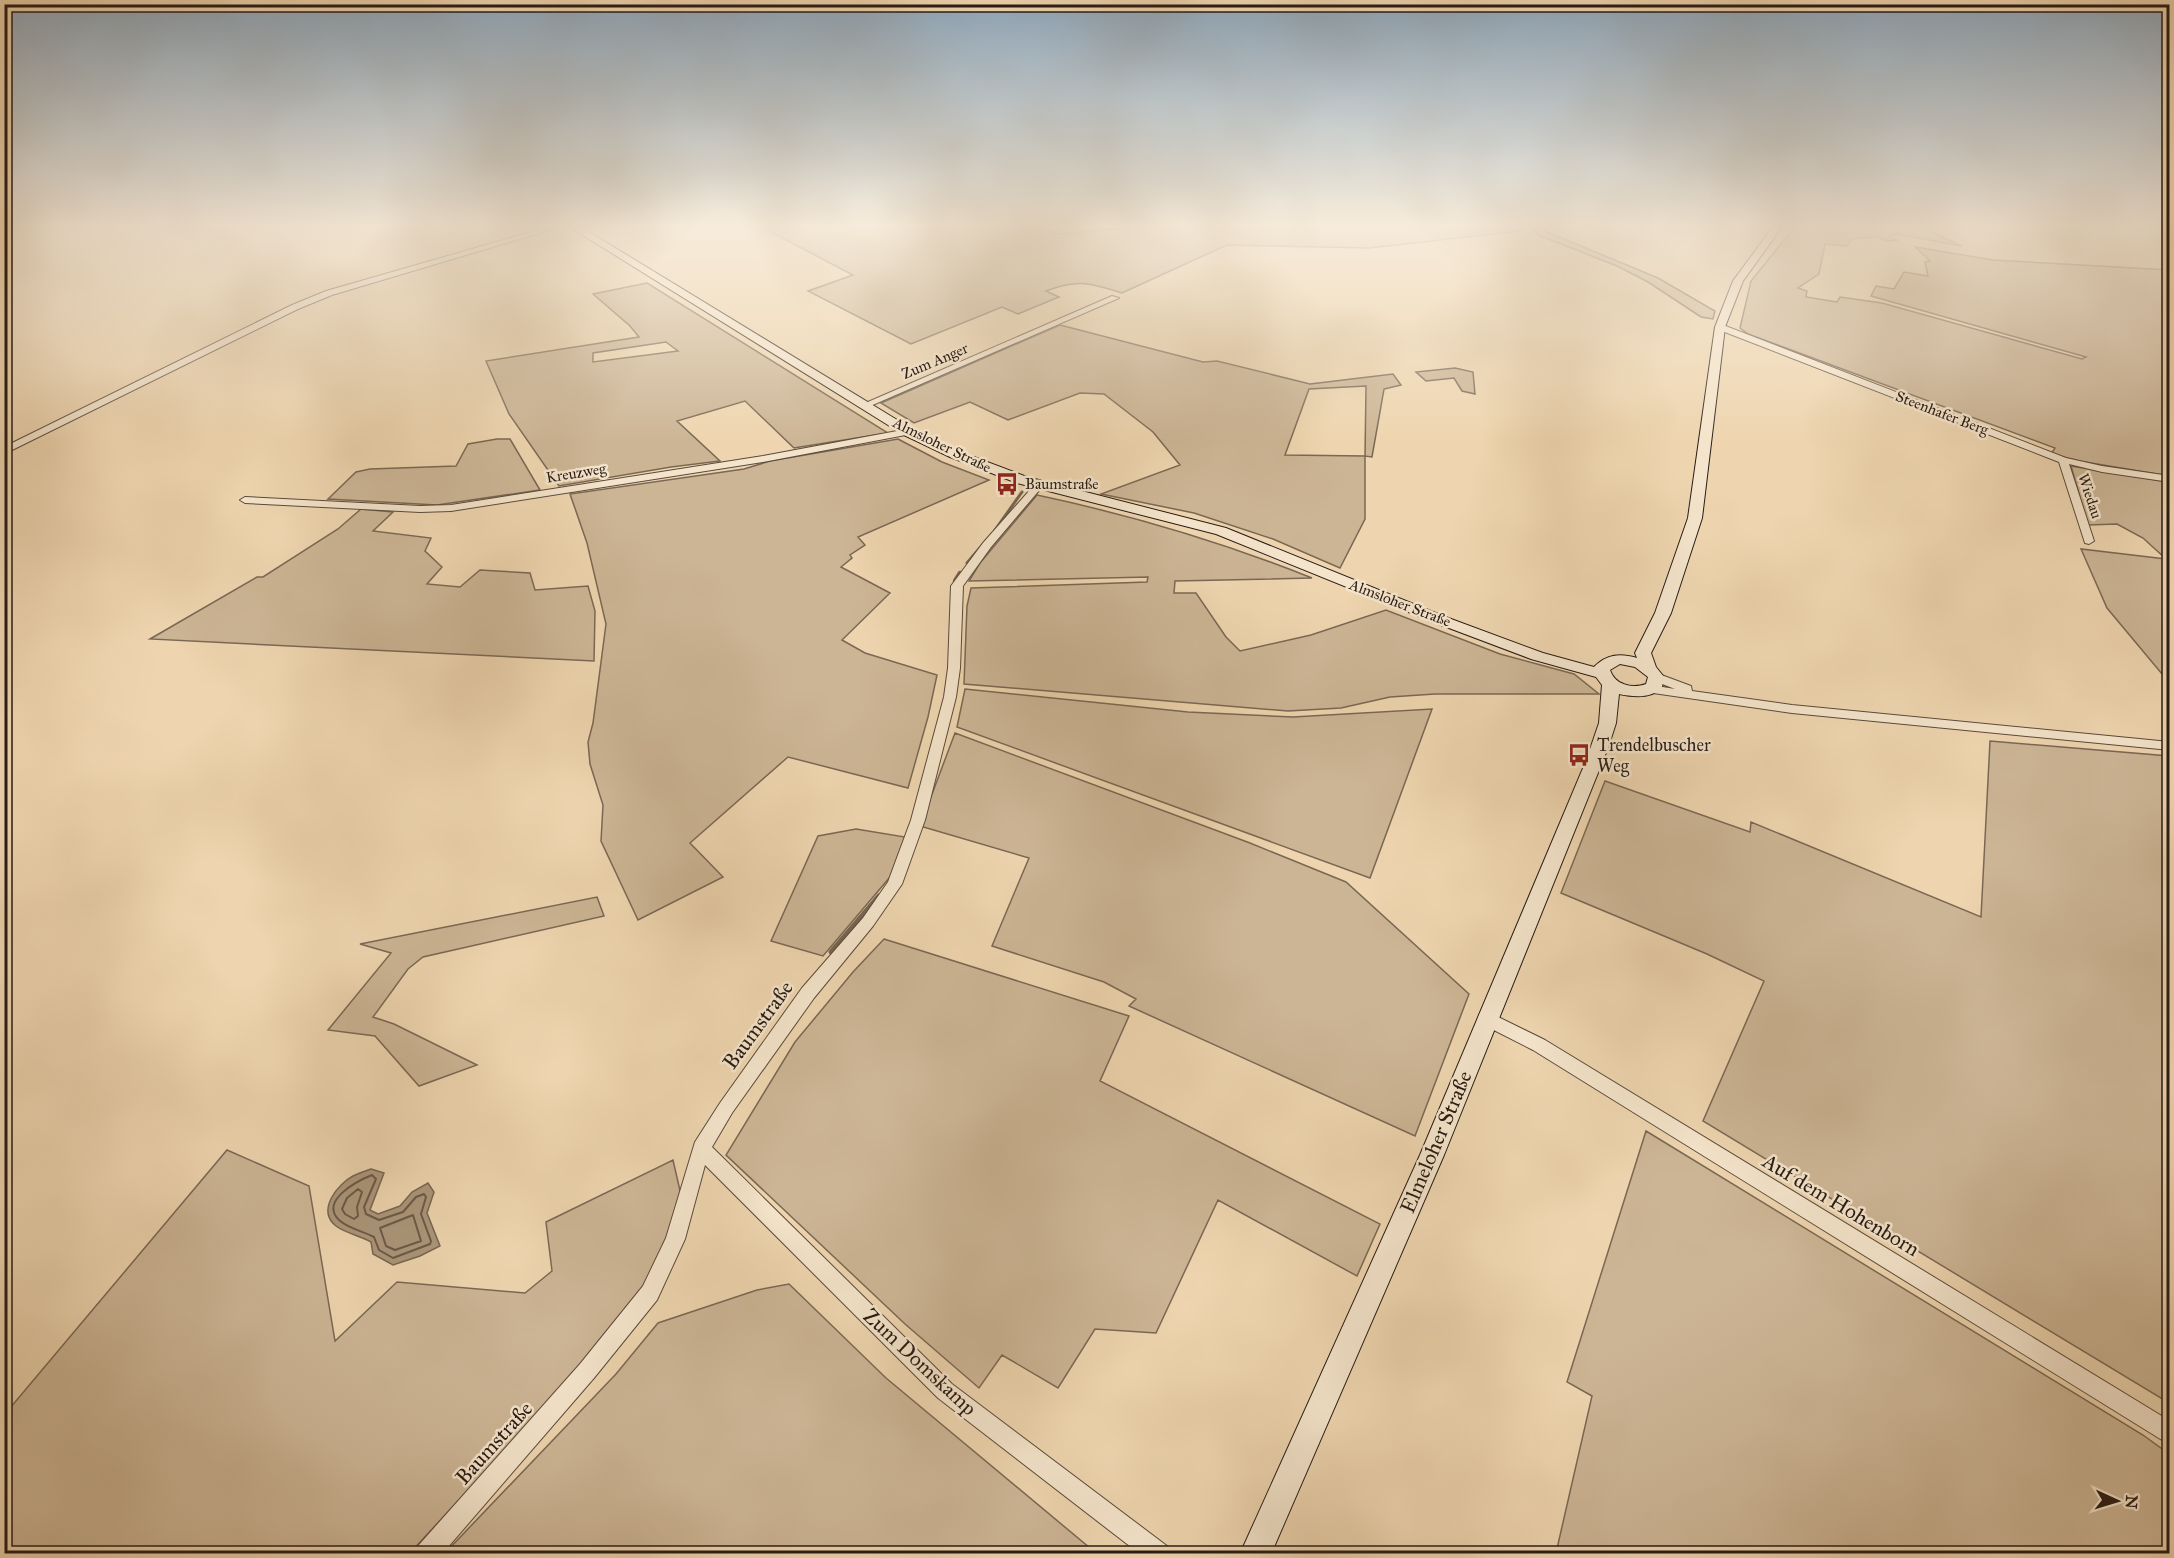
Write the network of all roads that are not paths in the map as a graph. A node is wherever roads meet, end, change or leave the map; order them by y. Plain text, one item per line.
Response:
1 (323, 297) edge
2 (687, 297) edge
3 (1732, 297) edge
4 (1115, 298) dead end
5 (1720, 327) junction
6 (865, 405) junction
7 (908, 432) junction
8 (4, 451) edge
9 (2062, 460) junction
10 (2169, 479) edge
11 (1039, 485) junction
12 (245, 500) dead end
13 (2089, 541) dead end
14 (1671, 584) junction
15 (1609, 670) junction
16 (1648, 682) junction
17 (1608, 726) junction
18 (2169, 746) edge
19 (1486, 1018) junction
20 (701, 1148) junction
21 (2169, 1434) edge
22 (426, 1554) edge
23 (1159, 1554) edge
24 (1255, 1554) edge

1 - 8 street
2 - 6 street, Almsloher Straße
3 - 5 street
4 - 6 street, Zum Anger
5 - 9 street, Steenhafer Berg
5 - 14 street
6 - 7 street, Almsloher Straße
7 - 11 street, Almsloher Straße
7 - 12 street, Kreuzweg
9 - 10 street, Steenhafer Berg
9 - 13 street, Wiedau
11 - 15 street, Almsloher Straße
11 - 20 street, Baumstraße
14 - 15 street
14 - 16 street
15 - 16 street
15 - 16 street
15 - 17 street, Elmeloher Straße
16 - 17 street, Elmeloher Straße
16 - 18 street
17 - 19 street, Elmeloher Straße
19 - 21 street, Auf dem Hohenborn
19 - 24 street, Elmeloher Straße
20 - 22 street, Baumstraße
20 - 23 street, Zum Domskamp

